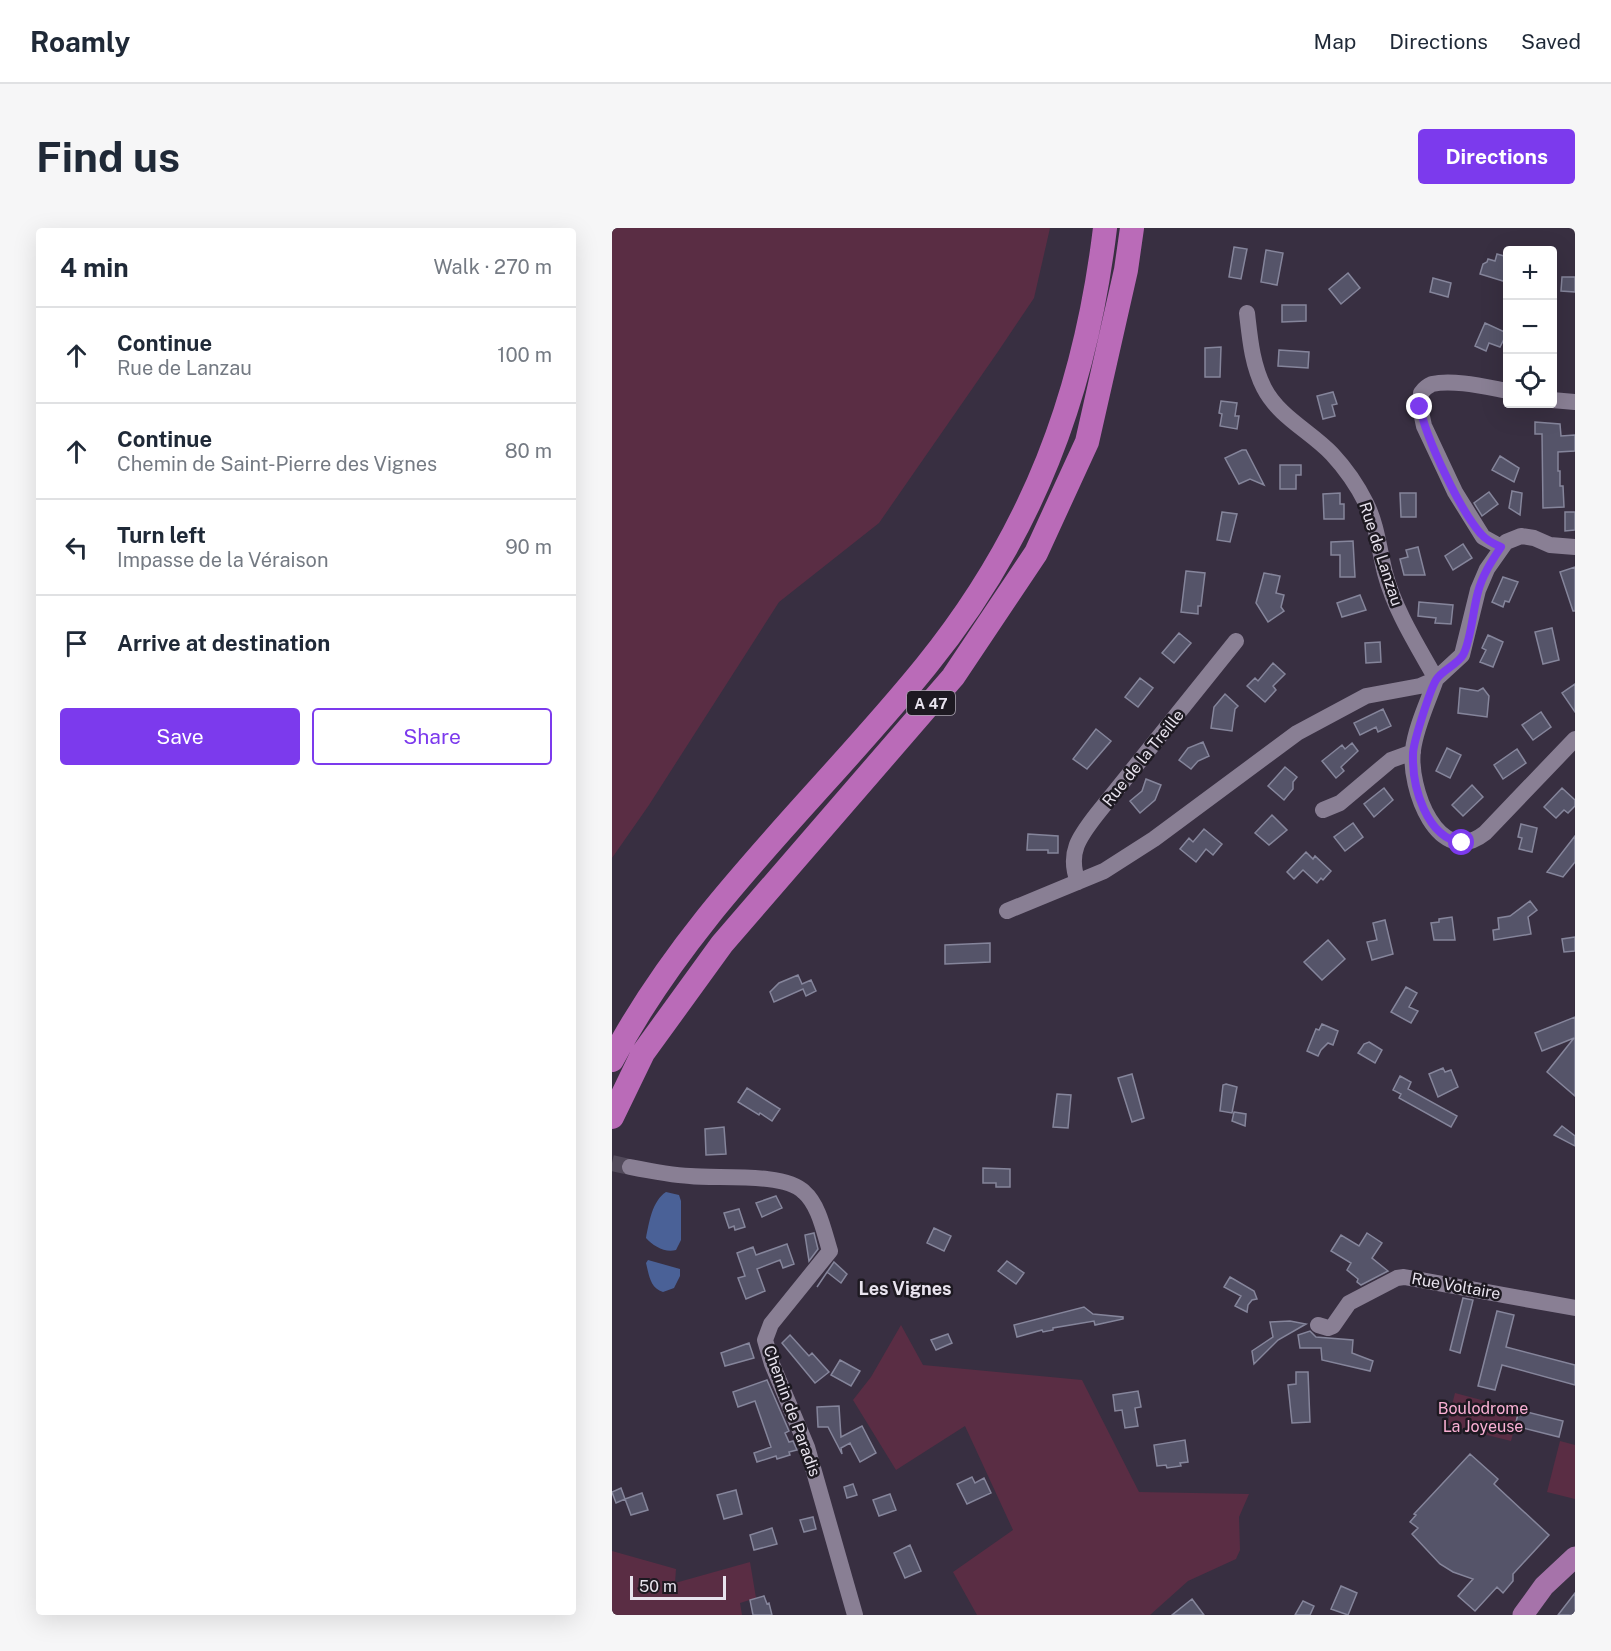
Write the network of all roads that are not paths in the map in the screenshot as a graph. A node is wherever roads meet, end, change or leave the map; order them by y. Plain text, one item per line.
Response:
1 (1105, 228) edge
2 (1132, 228) edge
3 (1247, 313) dead end
4 (1503, 391) edge
5 (1557, 400) edge
6 (1575, 402) edge
7 (1501, 547) junction
8 (1575, 547) edge
9 (1236, 641) dead end
10 (1436, 679) junction
11 (1575, 738) edge
12 (1413, 752) junction
13 (1323, 810) dead end
14 (1078, 882) junction
15 (1007, 911) dead end
16 (612, 1060) edge
17 (612, 1117) edge
18 (630, 1167) tunnel mouth
19 (1575, 1308) edge
20 (1318, 1325) dead end
21 (1575, 1557) edge
22 (855, 1615) edge
23 (1523, 1615) edge

1 - 16 highway, A 47
2 - 17 highway, A 47
3 - 10 street, Rue de Lanzau
4 - 7 street
5 - 6 street
7 - 8 street
7 - 10 street
9 - 14 street, Rue de la Treille
10 - 12 street
10 - 14 street
11 - 12 street
12 - 13 street
14 - 15 street
18 - 22 street, Chemin de Paradis
19 - 20 street, Rue Voltaire
21 - 23 main road

